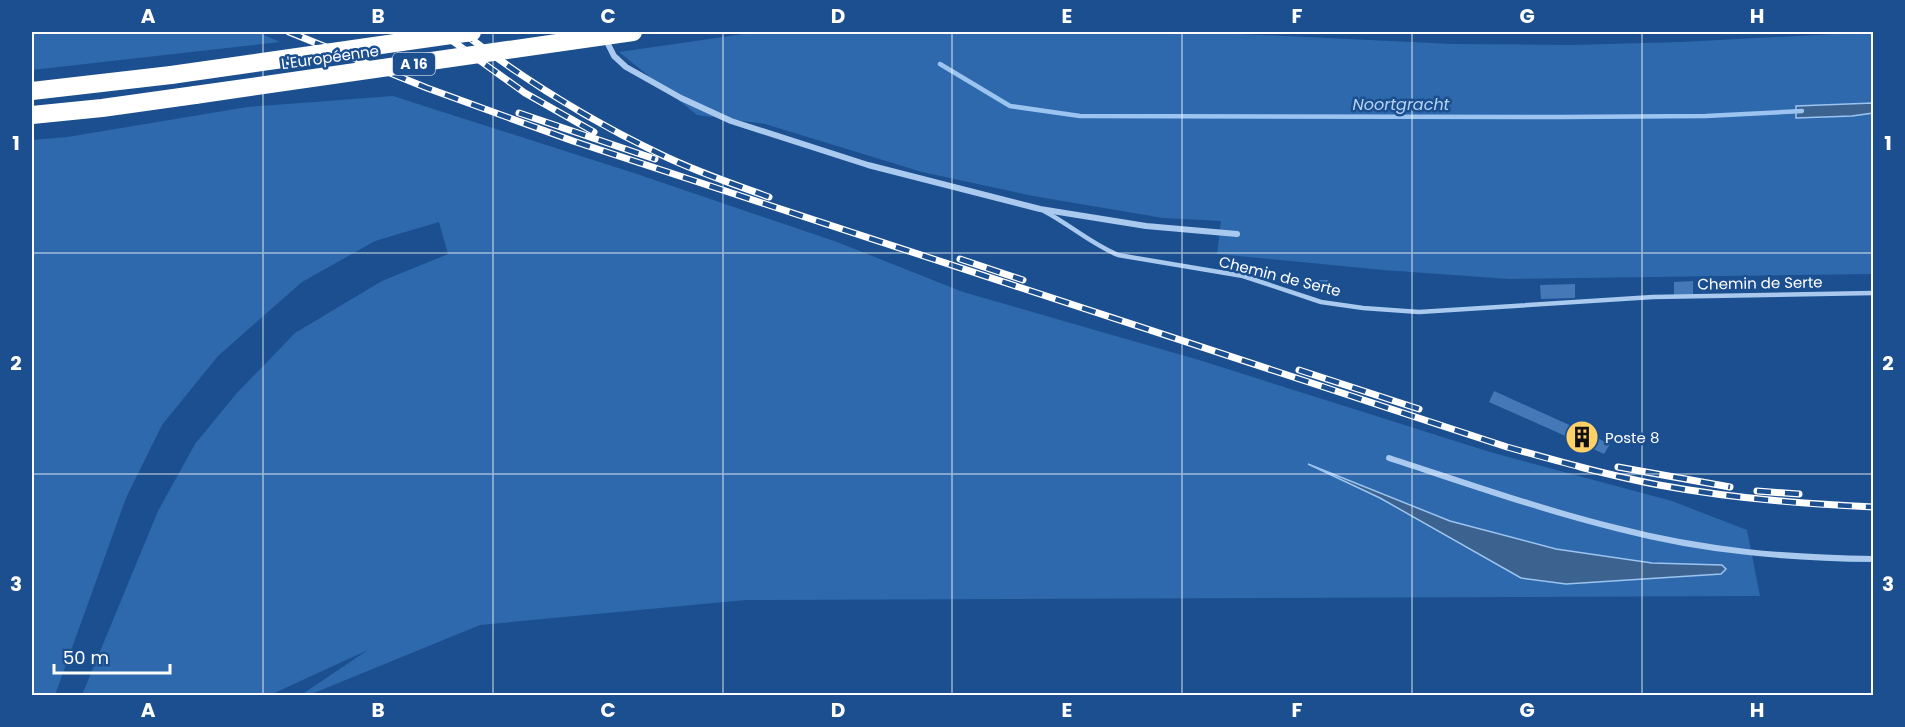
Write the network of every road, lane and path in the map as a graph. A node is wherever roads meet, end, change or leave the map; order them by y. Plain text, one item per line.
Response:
1 (471, 32) edge
2 (602, 32) edge
3 (633, 32) edge
4 (32, 91) edge
5 (32, 115) edge
6 (1040, 209) junction
7 (1237, 234) dead end
8 (1874, 293) edge
9 (1389, 458) dead end
10 (1874, 560) edge

1 - 4 highway, L'Européenne / A 16, bridge
2 - 6 street, Chemin de Serte
3 - 5 highway, L'Européenne / A 16, bridge
6 - 7 street
6 - 8 lane, Chemin de Serte
9 - 10 street

